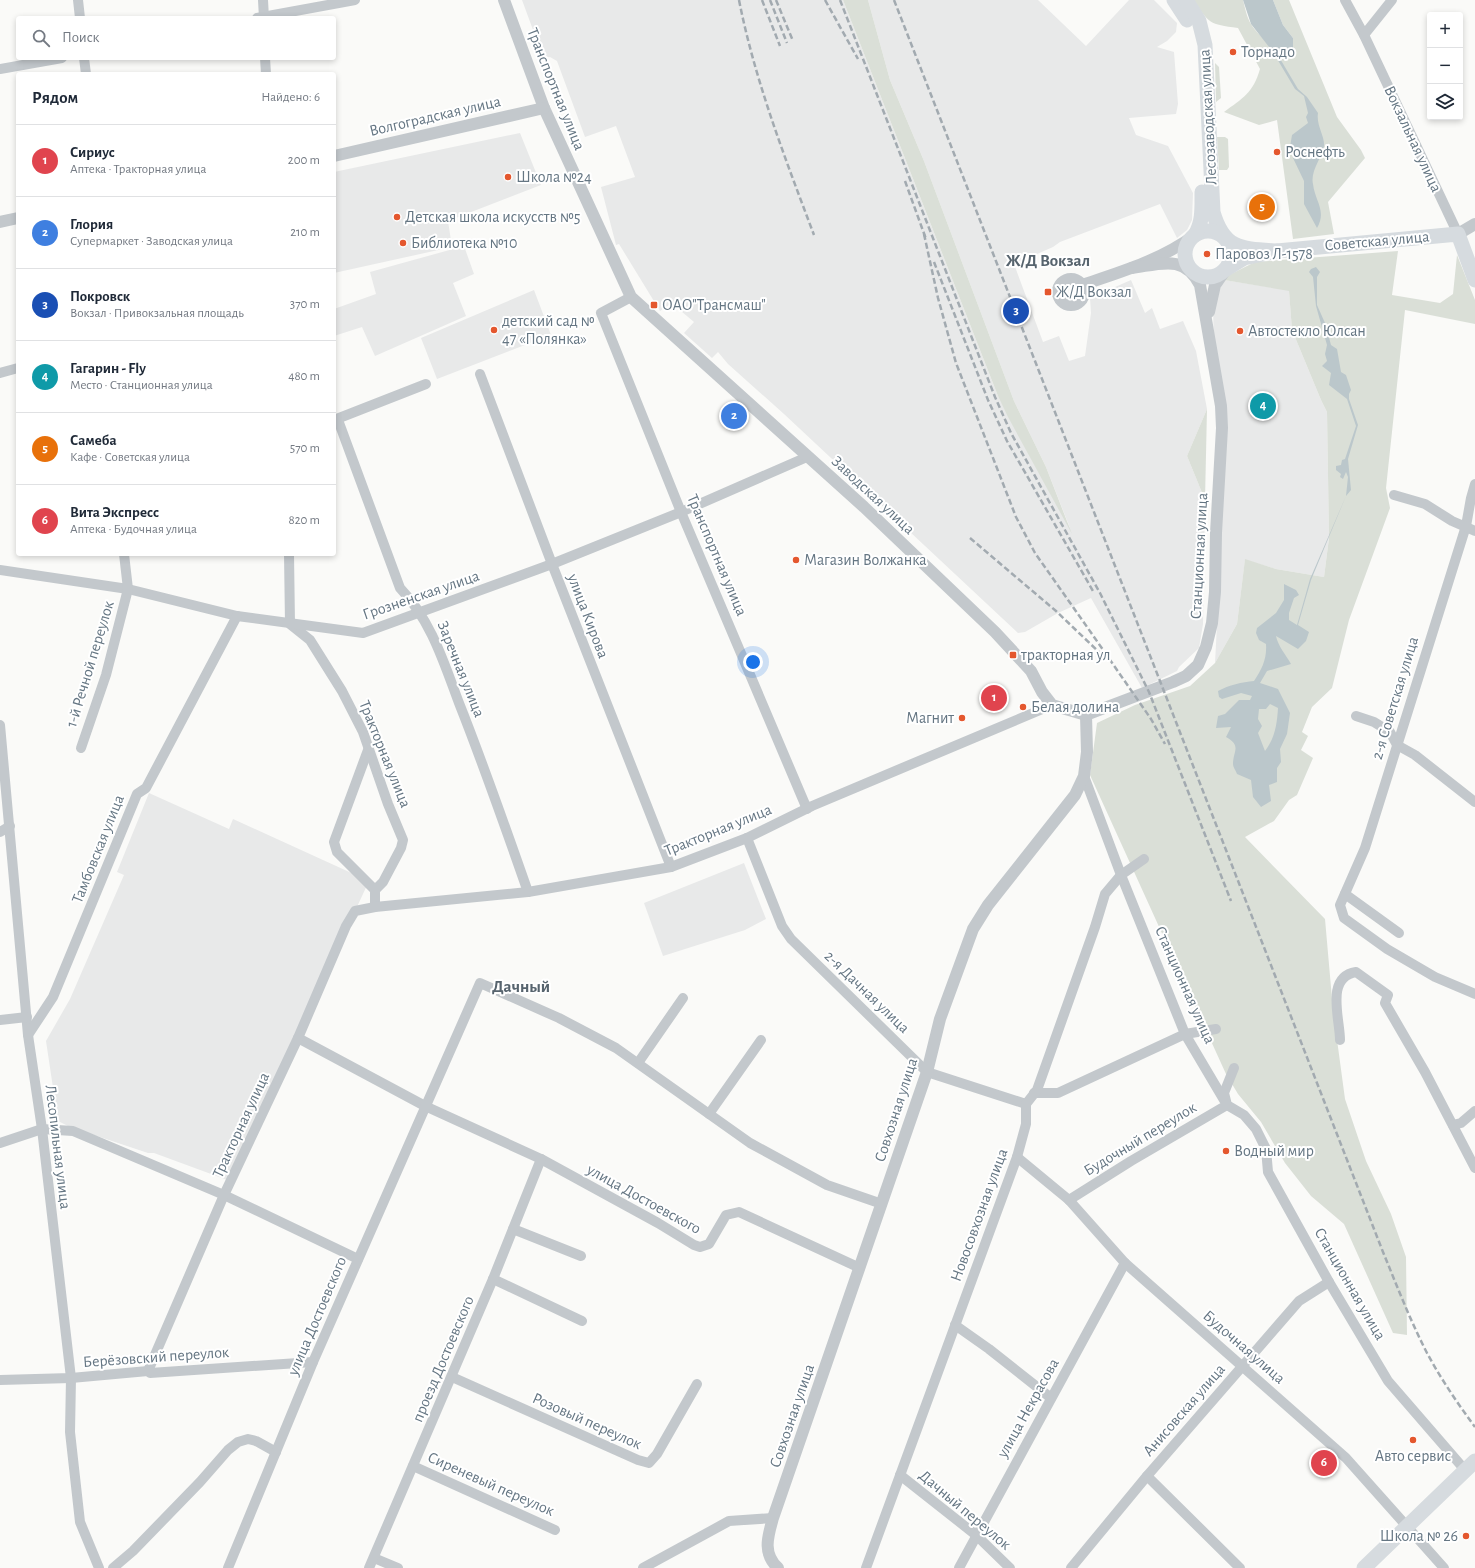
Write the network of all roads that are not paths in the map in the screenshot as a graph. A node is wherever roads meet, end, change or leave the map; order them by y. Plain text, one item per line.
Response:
1 (78, 0) edge
2 (263, 0) edge
3 (355, 0) edge
4 (504, 0) edge
5 (1174, 0) edge
6 (1186, 0) edge
7 (1345, 0) edge
8 (1392, 0) edge
9 (80, 16) edge
10 (261, 16) edge
11 (271, 16) edge
12 (1364, 35) junction
13 (51, 60) edge
14 (84, 60) edge
15 (265, 60) edge
16 (0, 69) edge
17 (86, 72) edge
18 (266, 72) edge
19 (544, 108) junction
20 (336, 156) edge
21 (16, 218) edge
22 (0, 222) edge
23 (1475, 224) edge
24 (1458, 234) junction
25 (1195, 236) junction
26 (1223, 236) junction
27 (1277, 251) junction
28 (1132, 268) junction
29 (1226, 269) junction
30 (1194, 273) junction
31 (1475, 280) edge
32 (1082, 285) dead end
33 (631, 297) junction
34 (1207, 324) junction
35 (16, 369) edge
36 (0, 373) edge
37 (480, 374) dead end
38 (426, 384) dead end
39 (336, 420) edge
40 (807, 457) junction
41 (1475, 484) edge
42 (1394, 495) dead end
43 (681, 512) junction
44 (1470, 528) edge
45 (124, 556) edge
46 (289, 556) edge
47 (552, 564) junction
48 (0, 570) edge
49 (128, 589) junction
50 (419, 613) junction
51 (237, 616) junction
52 (290, 624) junction
53 (1052, 705) junction
54 (1086, 715) junction
55 (1356, 716) dead end
56 (0, 725) edge
57 (1397, 745) junction
58 (81, 748) dead end
59 (368, 750) junction
60 (1084, 776) junction
61 (1475, 802) edge
62 (807, 808) junction
63 (10, 826) junction
64 (0, 832) edge
65 (747, 838) junction
66 (1144, 859) dead end
67 (671, 867) junction
68 (1121, 875) junction
69 (375, 890) junction
70 (528, 892) junction
71 (1344, 894) junction
72 (375, 906) junction
73 (1399, 933) dead end
74 (1472, 991) edge
75 (683, 998) dead end
76 (47, 1006) junction
77 (27, 1015) junction
78 (0, 1020) edge
79 (1216, 1029) dead end
80 (1185, 1034) junction
81 (28, 1035) junction
82 (298, 1038) junction
83 (761, 1040) dead end
84 (1340, 1040) dead end
85 (638, 1063) junction
86 (1234, 1068) dead end
87 (927, 1072) junction
88 (1034, 1093) junction
89 (1026, 1104) junction
90 (1227, 1105) junction
91 (425, 1106) junction
92 (1475, 1111) edge
93 (709, 1114) junction
94 (1453, 1125) junction
95 (42, 1129) junction
96 (0, 1143) edge
97 (1017, 1157) junction
98 (541, 1160) junction
99 (1475, 1168) edge
100 (224, 1195) junction
101 (1069, 1200) junction
102 (882, 1204) junction
103 (513, 1229) junction
104 (581, 1256) dead end
105 (358, 1258) junction
106 (1125, 1263) junction
107 (860, 1268) junction
108 (494, 1279) junction
109 (1329, 1282) junction
110 (582, 1321) dead end
111 (955, 1325) junction
112 (313, 1362) junction
113 (1243, 1366) junction
114 (148, 1371) junction
115 (452, 1377) junction
116 (71, 1378) junction
117 (0, 1380) edge
118 (697, 1384) dead end
119 (1051, 1398) junction
120 (276, 1452) junction
121 (413, 1466) junction
122 (1470, 1466) edge
123 (900, 1475) junction
124 (1147, 1476) junction
125 (773, 1518) junction
126 (1405, 1526) junction
127 (555, 1530) dead end
128 (976, 1535) junction
129 (374, 1558) junction
130 (775, 1567) edge
131 (99, 1568) edge
132 (113, 1568) edge
133 (228, 1568) edge
134 (369, 1568) edge
135 (398, 1568) edge
136 (643, 1568) edge
137 (866, 1568) edge
138 (959, 1568) edge
139 (1010, 1568) edge
140 (1071, 1568) edge
141 (1240, 1568) edge
142 (1364, 1568) edge
143 (1444, 1568) edge

1 - 9 street
2 - 10 street
3 - 11 street
4 - 19 street, Транспортная улица
5 - 25 main road, Лесозаводская улица
6 - 26 main road, Лесозаводская улица
7 - 12 street, Вокзальная улица
8 - 12 street
12 - 24 street, Вокзальная улица
13 - 16 street
14 - 17 street
15 - 18 street
19 - 20 street, Волгоградская улица
19 - 33 street, Транспортная улица
21 - 22 street
23 - 24 street, Советская улица
24 - 27 main road, Советская улица
24 - 31 main road, Вокзальная улица
25 - 26 main road
25 - 28 street
25 - 30 main road
26 - 27 main road, Советская улица
26 - 29 main road
27 - 29 main road, Советская улица
28 - 30 street
28 - 32 street
29 - 30 main road
29 - 34 street, Станционная улица
30 - 34 street, Станционная улица
33 - 40 street, Заводская улица
33 - 43 street, Транспортная улица
34 - 54 street, Станционная улица
35 - 36 street
37 - 47 street, улица Кирова
38 - 39 street, Заречная улица
39 - 50 street, Заречная улица
40 - 43 street, Грозненская улица
40 - 53 street, Заводская улица
41 - 44 street, 2-я Советская улица
42 - 44 street
43 - 47 street, Грозненская улица
43 - 62 street, Транспортная улица
44 - 57 street, 2-я Советская улица
45 - 49 street
46 - 52 street
47 - 50 street, Грозненская улица
47 - 67 street, улица Кирова
48 - 49 street, Грозненская улица
49 - 51 street, Грозненская улица
49 - 58 street, 1-й Речной переулок
50 - 52 street, Грозненская улица
50 - 70 street, Заречная улица
51 - 52 street, Грозненская улица
51 - 76 street, Тамбовская улица
52 - 59 street, Тракторная улица
53 - 54 street
53 - 62 street, Тракторная улица
54 - 60 street, Совхозная улица
55 - 57 street
56 - 63 street, Лесопильная улица
57 - 61 street
57 - 71 street, 2-я Советская улица
59 - 69 street, Тракторная улица
59 - 69 street
60 - 68 street, Станционная улица
60 - 87 street, Совхозная улица
62 - 65 street, Тракторная улица
63 - 64 street
63 - 77 street, Лесопильная улица
65 - 67 street, Тракторная улица
65 - 87 street, 2-я Дачная улица
66 - 68 street
67 - 70 street, Тракторная улица
68 - 80 street, Станционная улица
68 - 88 street
69 - 72 street
70 - 72 street, Тракторная улица
71 - 73 street
71 - 74 street, 2-я Советская улица
72 - 82 street, Тракторная улица
75 - 85 street
76 - 77 street
76 - 81 street, Тамбовская улица
77 - 78 street
77 - 81 street, Лесопильная улица
79 - 80 street
80 - 88 street
80 - 90 street, Станционная улица
81 - 95 street, Лесопильная улица
82 - 91 street, улица Достоевского
82 - 100 street, Тракторная улица
83 - 93 street
84 - 94 street
85 - 91 street, улица Достоевского
85 - 93 street
86 - 90 street
87 - 89 street, 2-я Дачная улица
87 - 102 street, Совхозная улица
88 - 89 street
89 - 97 street, Новосовхозная улица
90 - 101 street, Будочный переулок
90 - 109 street, Станционная улица
91 - 98 street, улица Достоевского
91 - 105 street, улица Достоевского
92 - 94 street
93 - 102 street
94 - 99 street
95 - 96 street
95 - 100 street
95 - 116 street, Лесопильная улица
97 - 101 street, Будочная улица
97 - 111 street, Новосовхозная улица
98 - 103 street, проезд Достоевского
98 - 107 street, улица Достоевского
100 - 105 street
100 - 114 street, Тракторная улица
101 - 106 street, Будочная улица
102 - 107 street, Совхозная улица
103 - 104 street
103 - 108 street, проезд Достоевского
105 - 112 street, улица Достоевского
106 - 113 street, Будочная улица
106 - 119 street, улица Некрасова
107 - 125 street, Совхозная улица
108 - 110 street
108 - 115 street, проезд Достоевского
109 - 113 street, Анисовская улица
109 - 122 street, Станционная улица
111 - 119 street
111 - 123 street, Новосовхозная улица
112 - 114 street, Берёзовский переулок
112 - 120 street, улица Достоевского
113 - 124 street, Анисовская улица
113 - 126 street, Будочная улица
114 - 116 street, Берёзовский переулок
115 - 118 street, Розовый переулок
115 - 121 street, проезд Достоевского
116 - 117 street, Берёзовский переулок
116 - 131 street, Лесопильная улица
119 - 128 street, улица Некрасова
120 - 132 street
120 - 133 street, улица Достоевского
121 - 127 street, Сиреневый переулок
121 - 129 street, проезд Достоевского
122 - 126 main road
123 - 128 street, Дачный переулок
123 - 137 street, Новосовхозная улица
124 - 140 street, Анисовская улица
124 - 141 street
125 - 130 street, Совхозная улица
125 - 136 street
126 - 142 main road
126 - 143 street, Будочная улица
128 - 138 street, улица Некрасова
128 - 139 street, Дачный переулок
129 - 134 street, проезд Достоевского
129 - 135 street

